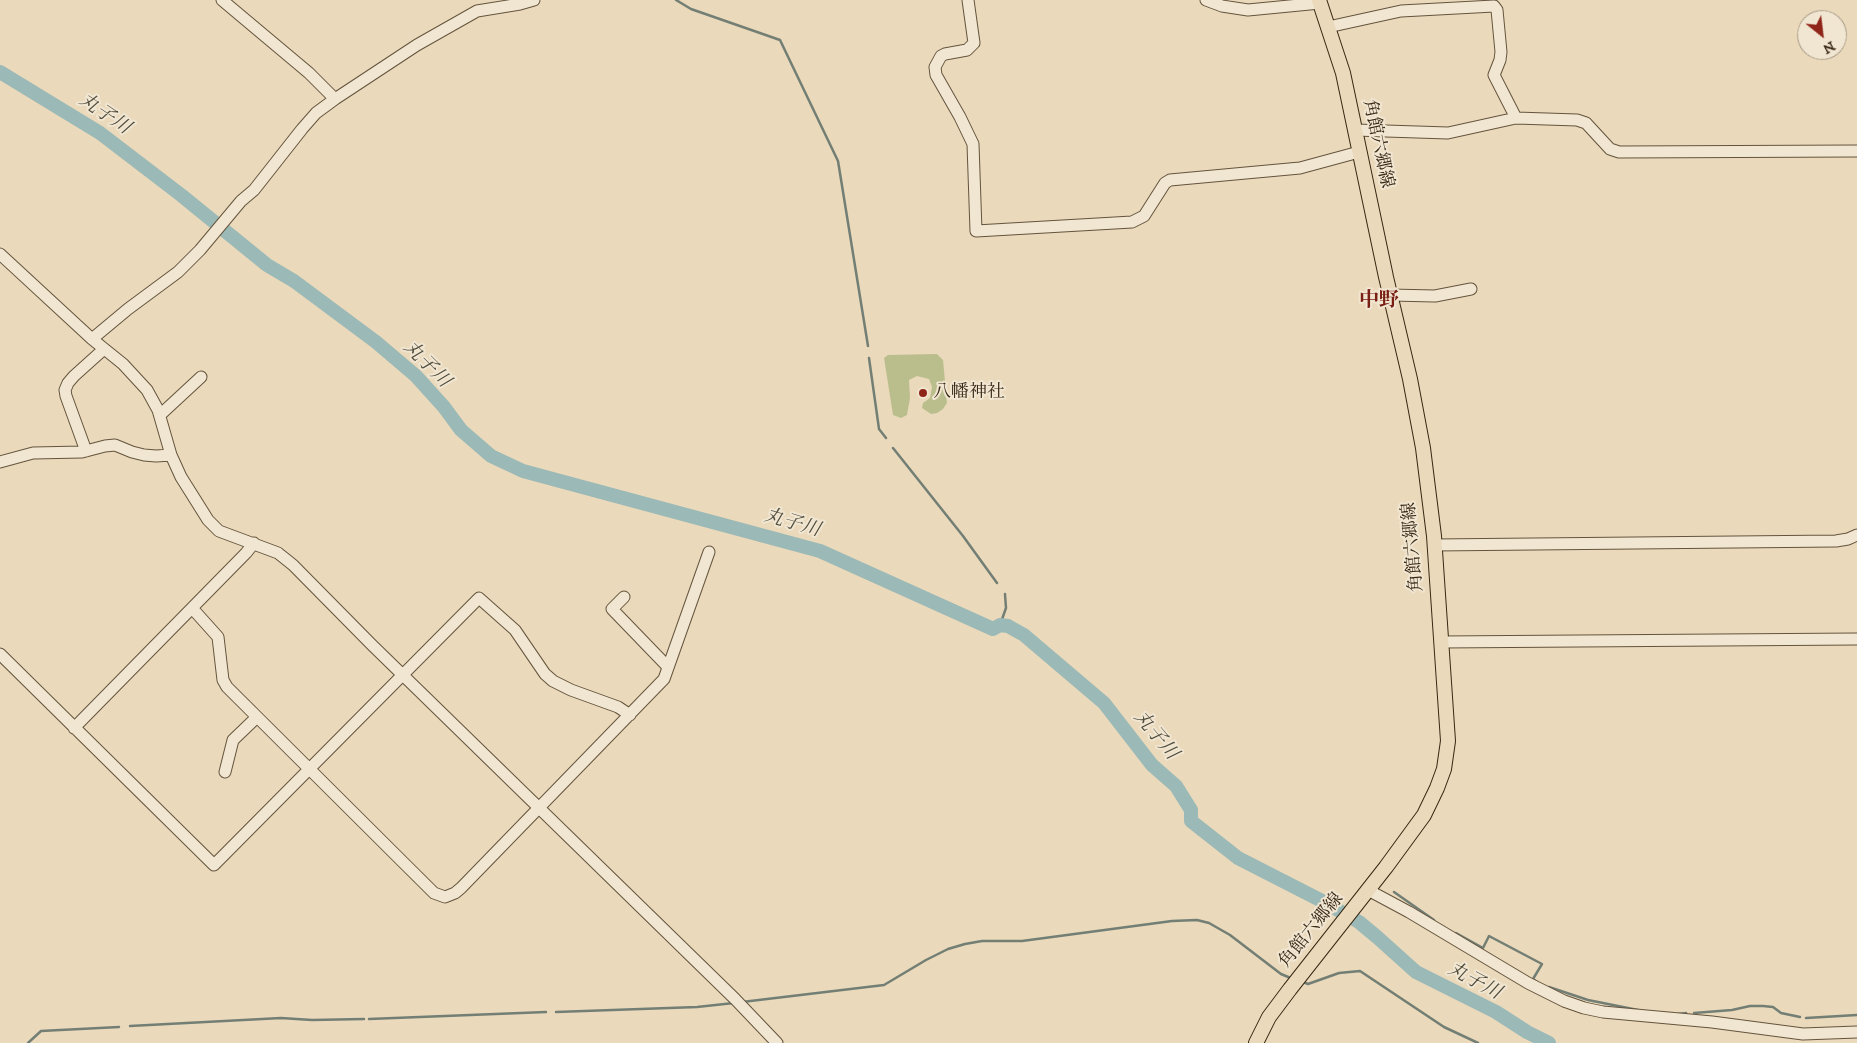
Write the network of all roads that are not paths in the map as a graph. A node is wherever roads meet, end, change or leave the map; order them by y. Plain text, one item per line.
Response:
1 (222, 0) edge
2 (534, 0) edge
3 (968, 0) edge
4 (1206, 0) edge
5 (1320, 2) edge
6 (490, 4) edge
7 (1328, 26) junction
8 (335, 99) junction
9 (1516, 118) junction
10 (1354, 130) junction
11 (1857, 151) edge
12 (1359, 152) junction
13 (0, 254) edge
14 (1471, 289) dead end
15 (1390, 295) junction
16 (92, 339) junction
17 (104, 349) junction
18 (201, 377) dead end
19 (160, 415) junction
20 (86, 451) junction
21 (171, 455) junction
22 (0, 462) edge
23 (1857, 535) edge
24 (254, 543) junction
25 (1434, 545) junction
26 (709, 552) dead end
27 (624, 598) dead end
28 (192, 608) junction
29 (1857, 639) edge
30 (1441, 642) junction
31 (0, 654) edge
32 (668, 668) junction
33 (403, 674) junction
34 (630, 715) junction
35 (257, 716) junction
36 (74, 728) junction
37 (310, 770) junction
38 (225, 772) dead end
39 (540, 808) junction
40 (1368, 890) junction
41 (1857, 1032) edge
42 (777, 1043) edge
43 (1256, 1043) edge

1 - 8 street
2 - 6 street
3 - 12 street
4 - 5 street
5 - 7 main road, 角館六郷線
6 - 8 street
7 - 9 street
7 - 10 main road, 角館六郷線
8 - 16 street
9 - 10 street
9 - 11 street
10 - 12 main road, 角館六郷線
12 - 15 main road, 角館六郷線
13 - 16 street
14 - 15 street
15 - 25 main road, 角館六郷線
16 - 17 street
17 - 19 street
17 - 20 street
18 - 19 street
19 - 21 street
20 - 21 street
20 - 22 street
21 - 24 street
23 - 25 street
24 - 28 street
24 - 33 street
25 - 30 main road, 角館六郷線
26 - 32 street
27 - 32 street
28 - 35 street
28 - 36 street
29 - 30 street
30 - 40 main road, 角館六郷線
31 - 36 street
32 - 34 street
33 - 34 street
33 - 37 street
33 - 39 street
34 - 39 street
35 - 37 street
35 - 38 street
36 - 37 street
37 - 39 street
39 - 42 street
40 - 41 street
40 - 43 main road, 角館六郷線

